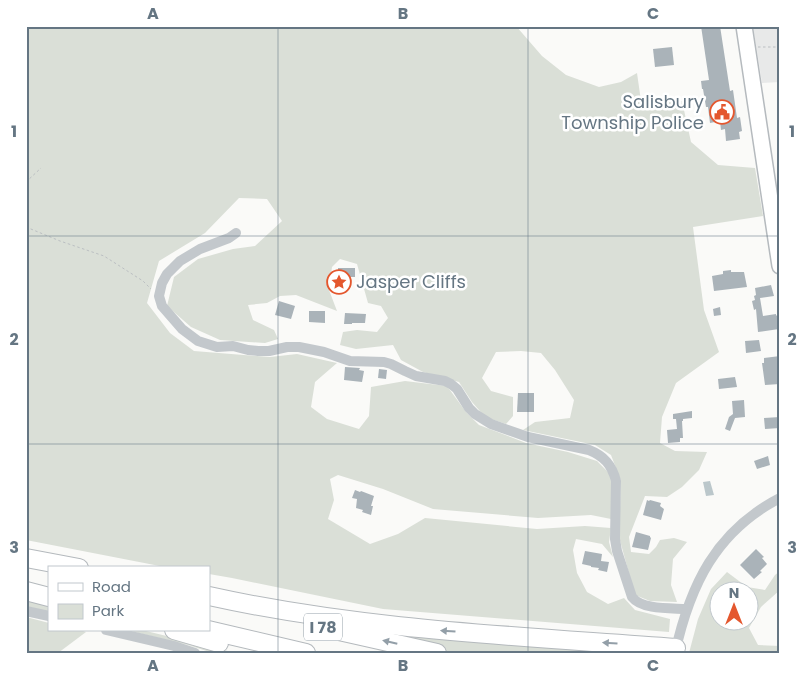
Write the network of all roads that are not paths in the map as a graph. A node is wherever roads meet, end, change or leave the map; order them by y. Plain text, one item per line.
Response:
1 (744, 26) edge
2 (236, 233) dead end
3 (780, 266) edge
4 (780, 498) edge
5 (26, 559) edge
6 (54, 566) edge
7 (66, 566) edge
8 (26, 590) edge
9 (48, 593) edge
10 (210, 596) edge
11 (48, 597) edge
12 (210, 601) edge
13 (686, 609) junction
14 (26, 611) edge
15 (48, 616) edge
16 (210, 630) edge
17 (114, 632) edge
18 (181, 632) edge
19 (676, 650) edge
20 (195, 653) edge
21 (257, 653) edge
22 (306, 653) edge
23 (437, 653) edge

1 - 3 main road
2 - 13 street
4 - 13 street
5 - 6 highway
5 - 7 highway
8 - 9 highway
8 - 11 highway
19 -> 10 highway
23 -> 12 highway, I 78
13 - 19 street
14 - 15 street
16 - 22 highway, I 78
17 - 20 street
18 - 21 highway

